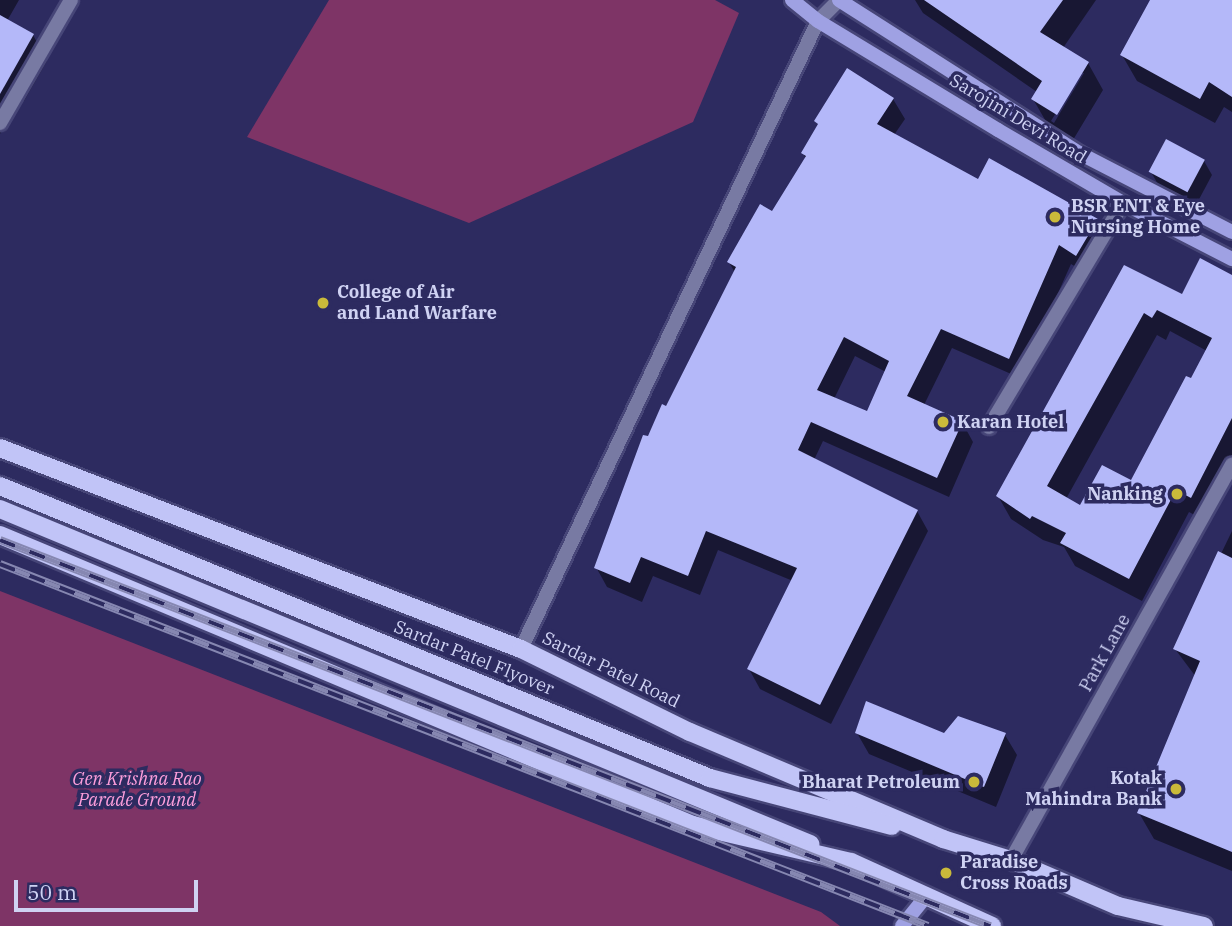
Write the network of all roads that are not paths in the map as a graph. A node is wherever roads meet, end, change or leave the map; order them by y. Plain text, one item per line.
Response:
1 (71, 0) edge
2 (792, 0) edge
3 (839, 0) edge
4 (818, 21) junction
5 (0, 123) edge
6 (1123, 203) junction
7 (1232, 232) edge
8 (1232, 259) edge
9 (989, 427) dead end
10 (0, 448) edge
11 (1232, 464) edge
12 (0, 486) edge
13 (0, 509) edge
14 (0, 535) edge
15 (521, 649) junction
16 (943, 839) junction
17 (1011, 860) junction
18 (851, 862) junction
19 (925, 898) junction
20 (1118, 906) junction
21 (984, 924) edge
22 (902, 926) edge
23 (1163, 926) edge
24 (1204, 926) edge

1 - 5 street
2 - 4 main road, Sarojini Devi Road
3 - 4 street
3 - 7 main road, Sarojini Devi Road
4 - 6 main road, Sarojini Devi Road
4 - 15 street
6 - 8 main road, Sarojini Devi Road
6 - 9 street
10 - 15 main road, Sardar Patel Road
11 - 17 street, Park Lane
12 - 16 main road, Sardar Patel Flyover
13 - 18 main road
14 - 18 main road
15 - 16 main road, Sardar Patel Road
16 - 17 main road, Sardar Patel Road
17 - 20 main road, Sardar Patel Road
18 - 19 main road
19 - 21 main road
19 - 22 main road
20 - 23 main road
20 - 24 main road, Sardar Patel Road

